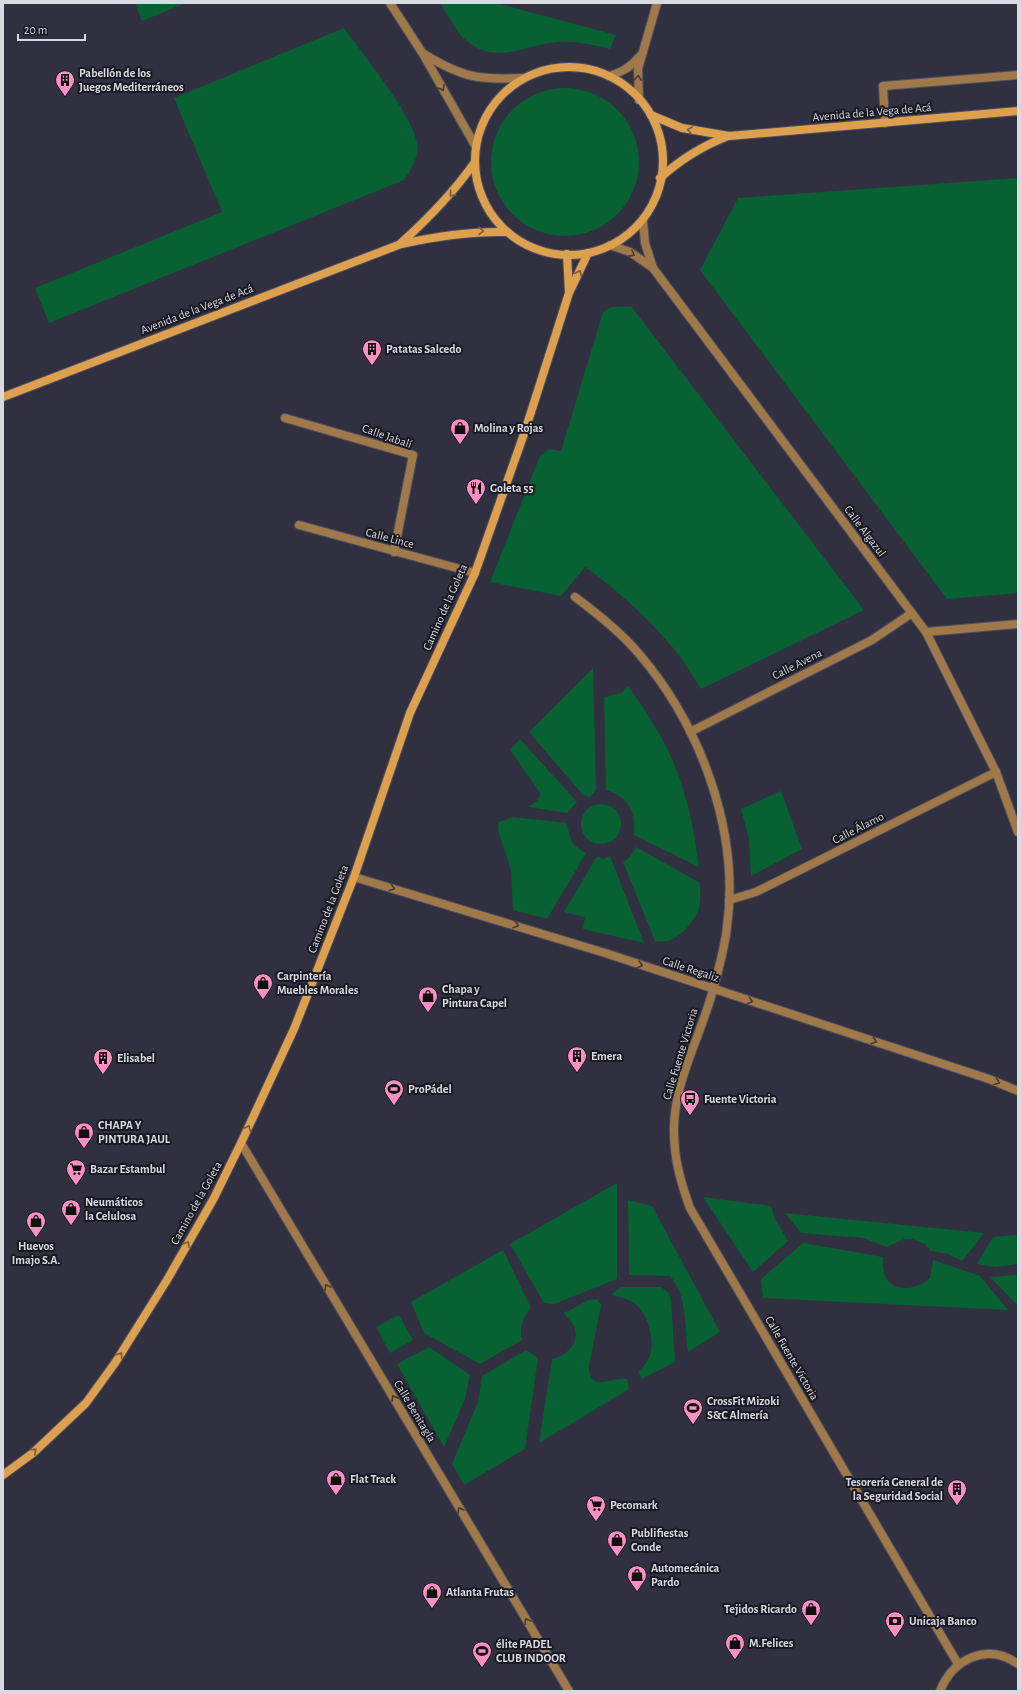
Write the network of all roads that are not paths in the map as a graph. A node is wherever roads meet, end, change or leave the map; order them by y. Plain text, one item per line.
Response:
1 (390, 3) edge
2 (657, 3) edge
3 (423, 54) junction
4 (641, 56) junction
5 (1018, 75) edge
6 (609, 76) junction
7 (524, 78) junction
8 (639, 100) junction
9 (1018, 111) edge
10 (651, 116) junction
11 (885, 123) junction
12 (729, 136) junction
13 (476, 147) junction
14 (475, 162) junction
15 (660, 178) junction
16 (643, 221) junction
17 (507, 232) junction
18 (401, 244) junction
19 (610, 245) junction
20 (588, 253) junction
21 (567, 254) junction
22 (653, 268) junction
23 (569, 293) junction
24 (3, 397) edge
25 (285, 418) dead end
26 (299, 525) dead end
27 (394, 552) junction
28 (475, 573) junction
29 (575, 597) dead end
30 (912, 613) junction
31 (1018, 624) edge
32 (926, 632) junction
33 (690, 732) junction
34 (996, 772) junction
35 (1018, 832) edge
36 (354, 877) junction
37 (729, 900) junction
38 (713, 989) junction
39 (1018, 1091) edge
40 (241, 1143) junction
41 (3, 1475) edge
42 (958, 1664) junction
43 (1018, 1664) edge
44 (569, 1691) edge
45 (940, 1691) edge

1 - 3 street
2 - 4 street
3 - 7 street
3 -> 13 street
4 - 6 street
8 -> 4 street
5 - 11 street
6 - 7 main road
6 - 8 main road
7 - 13 main road
8 - 10 main road
9 - 11 main road, Avenida de la Vega de Acá
12 -> 10 main road, Avenida de la Vega de Acá
10 - 15 main road
11 - 12 main road, Avenida de la Vega de Acá
12 - 15 main road, Avenida de la Vega de Acá
13 - 14 main road
14 - 17 main road
14 -> 18 main road, Avenida de la Vega de Acá
15 - 16 main road
16 - 19 main road
16 - 22 street, Calle Algazul
18 -> 17 main road, Avenida de la Vega de Acá
17 - 21 main road
18 - 24 main road, Avenida de la Vega de Acá
19 - 20 main road
19 -> 22 street, Calle Algazul
20 - 21 main road
23 -> 20 main road, Camino de la Goleta
21 - 23 main road, Camino de la Goleta
22 - 30 street, Calle Algazul
23 - 28 main road, Camino de la Goleta
25 - 27 street, Calle Jabalí
26 - 27 street, Calle Lince
27 - 28 street, Calle Lince
28 - 36 main road, Camino de la Goleta
29 - 33 street, Calle Fuente Victoria
30 - 32 street, Calle Algazul
30 - 33 street, Calle Avena
31 - 32 street
32 - 34 street, Calle Algazul
33 - 37 street, Calle Fuente Victoria
34 - 35 street, Calle Algazul
34 - 37 street, Calle Álamo
36 -> 38 street, Calle Regaliz
40 -> 36 main road, Camino de la Goleta
37 - 38 street, Calle Fuente Victoria
38 -> 39 street, Calle Regaliz
38 - 42 street, Calle Fuente Victoria
41 -> 40 main road, Camino de la Goleta
44 -> 40 street, Calle Benitagla
42 - 43 street
42 - 45 street

